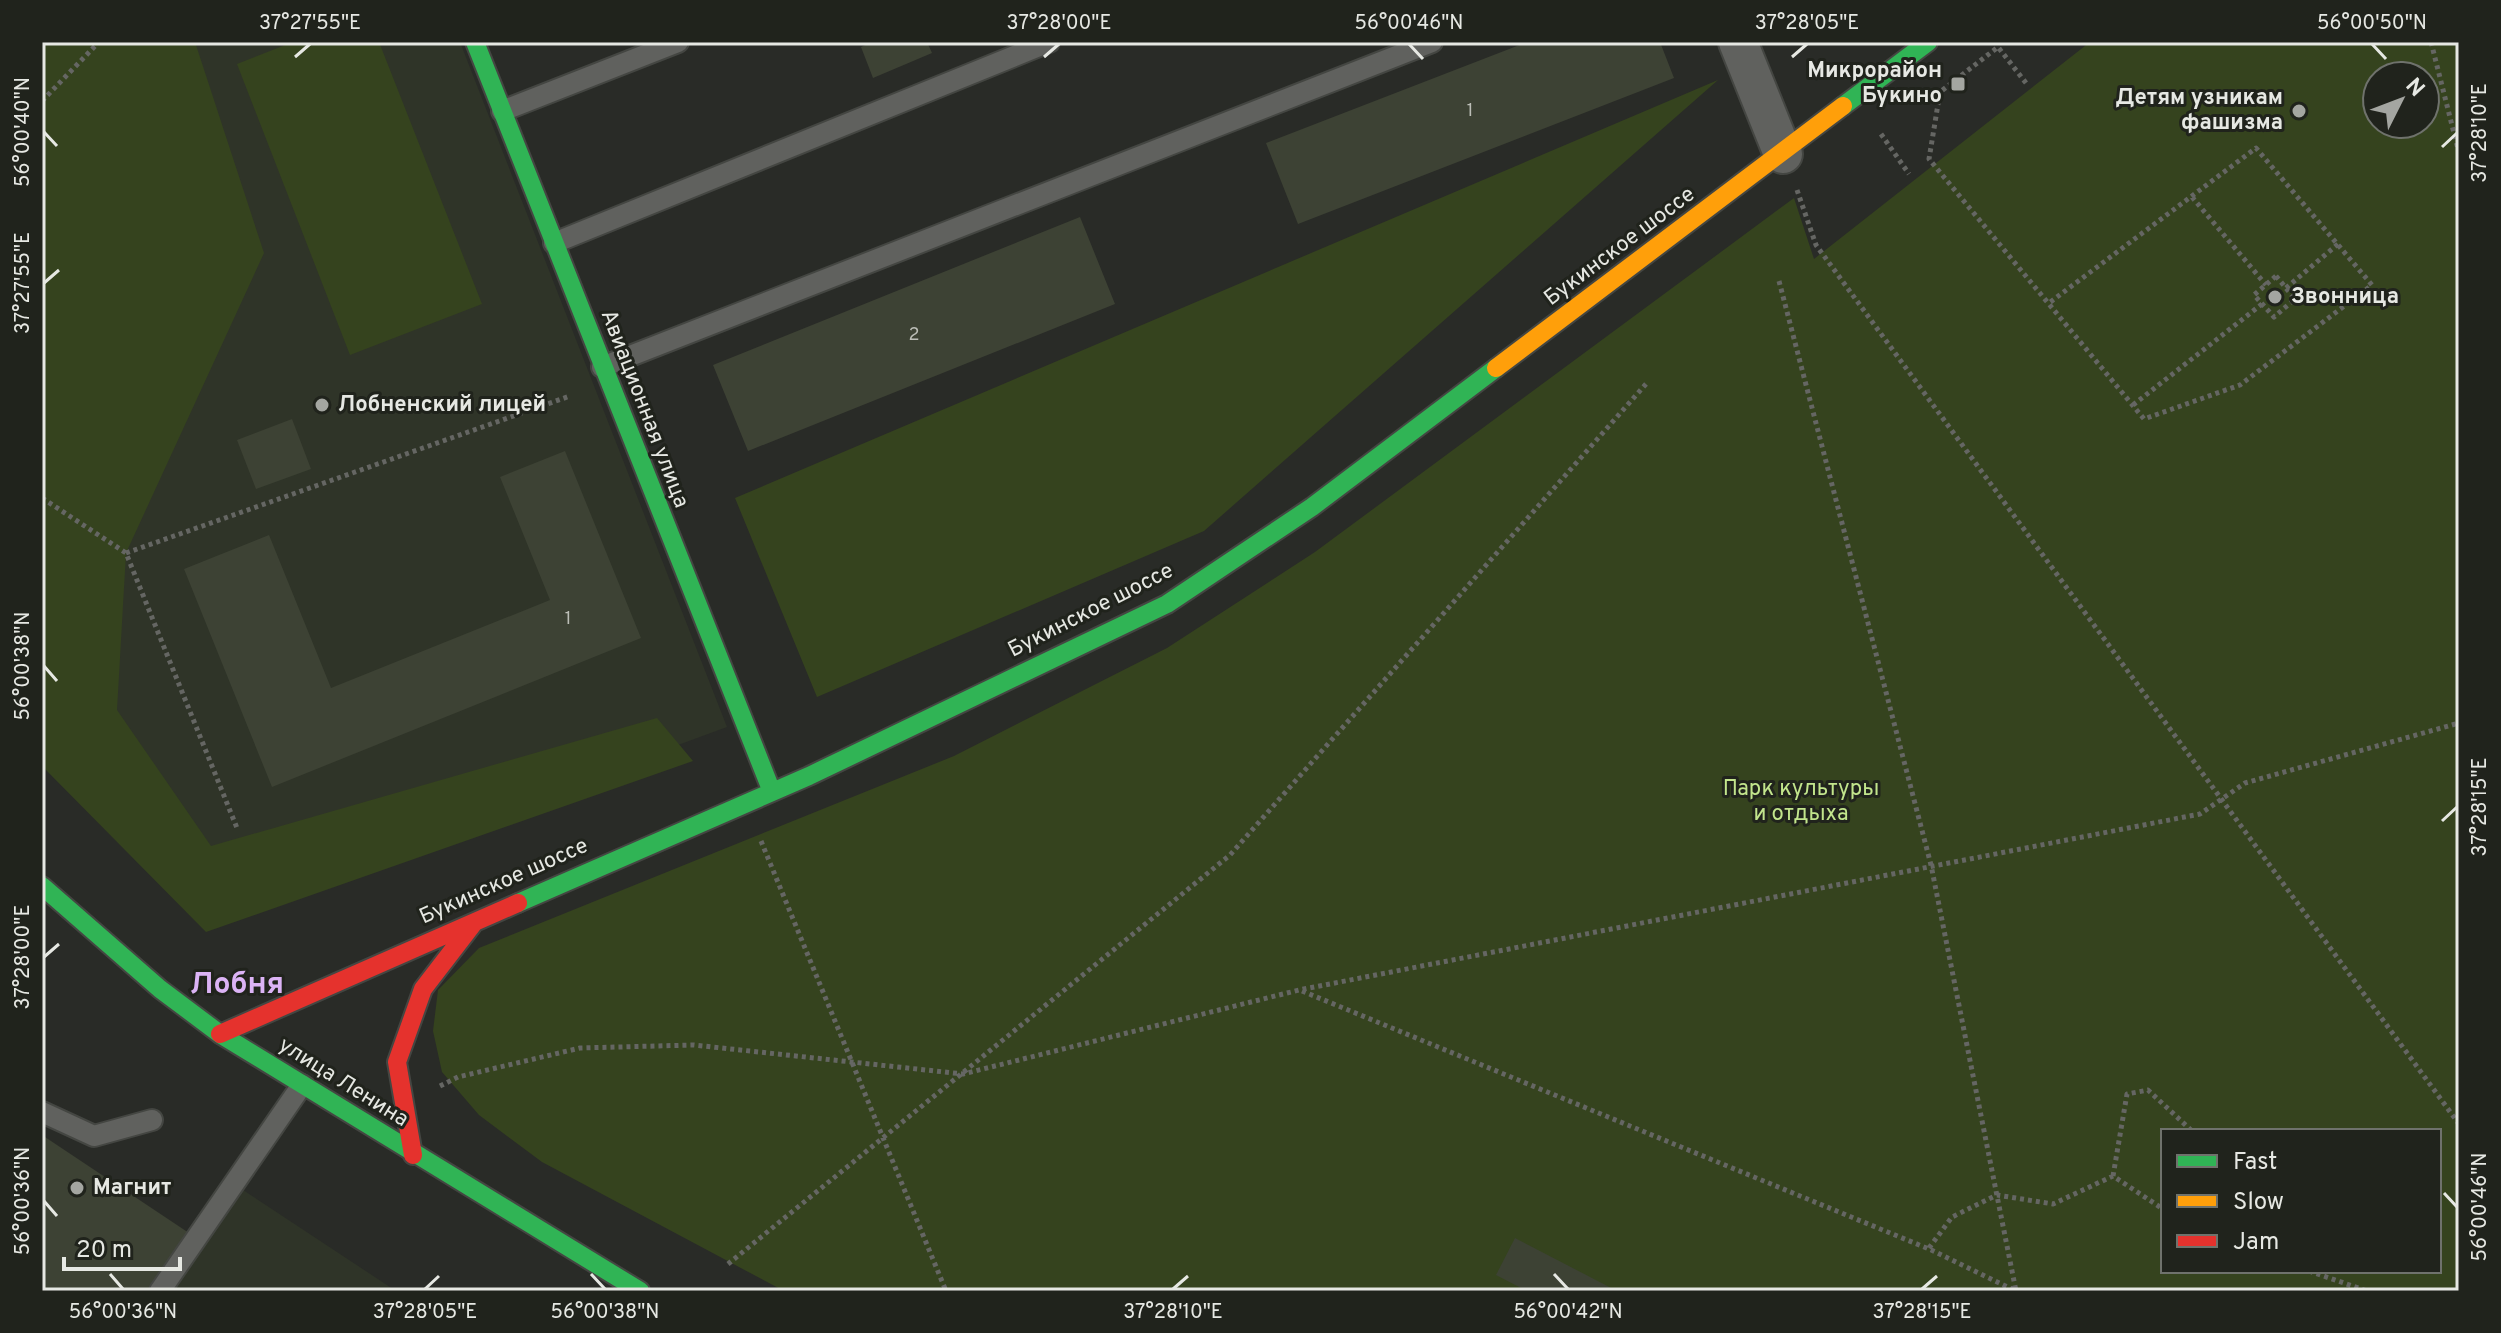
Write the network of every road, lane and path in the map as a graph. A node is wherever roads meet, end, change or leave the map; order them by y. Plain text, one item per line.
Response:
1 (99, 42) edge
2 (475, 42) edge
3 (678, 42) edge
4 (1049, 42) edge
5 (1432, 42) edge
6 (1738, 42) edge
7 (1928, 42) edge
8 (2431, 42) edge
9 (2026, 83) dead end
10 (42, 101) edge
11 (502, 111) junction
12 (1881, 134) dead end
13 (2459, 153) edge
14 (1783, 154) junction
15 (1909, 174) dead end
16 (2192, 197) junction
17 (554, 243) junction
18 (2338, 244) junction
19 (1779, 281) dead end
20 (2266, 285) junction
21 (2286, 288) junction
22 (2049, 303) junction
23 (2262, 304) junction
24 (605, 374) junction
25 (1646, 384) dead end
26 (2133, 405) junction
27 (42, 498) edge
28 (126, 553) junction
29 (2459, 723) edge
30 (772, 792) junction
31 (2222, 800) junction
32 (237, 828) dead end
33 (757, 832) dead end
34 (1931, 865) junction
35 (42, 887) edge
36 (475, 921) junction
37 (1299, 990) junction
38 (220, 1034) junction
39 (852, 1064) junction
40 (963, 1074) junction
41 (302, 1085) junction
42 (439, 1087) dead end
43 (42, 1112) edge
44 (152, 1120) dead end
45 (2459, 1124) edge
46 (2190, 1129) edge
47 (884, 1139) junction
48 (413, 1155) junction
49 (2113, 1176) junction
50 (1997, 1195) junction
51 (2161, 1205) edge
52 (1929, 1249) junction
53 (728, 1264) dead end
54 (2315, 1273) edge
55 (160, 1291) edge
56 (640, 1291) edge
57 (946, 1291) edge
58 (2016, 1291) edge
59 (2367, 1291) edge

1 - 10 path
2 - 11 main road, Авиационная улица
3 - 11 lane
4 - 17 lane
5 - 24 lane
6 - 14 street
7 - 14 main road, Букинское шоссе
8 - 13 path
9 - 22 path
11 - 17 main road, Авиационная улица
12 - 15 path
14 - 30 main road, Букинское шоссе
14 - 31 path
16 - 18 path
16 - 20 path
16 - 22 path
17 - 24 main road, Авиационная улица
18 - 21 path
18 - 26 path
19 - 34 path
20 - 21 path
20 - 23 path
21 - 23 path
22 - 26 path
23 - 26 path
24 - 28 path
24 - 30 main road, Авиационная улица
25 - 40 path
27 - 28 path
28 - 32 path
29 - 31 path
30 - 36 main road, Букинское шоссе
31 - 34 path
31 - 45 path
33 - 39 path
34 - 37 path
34 - 50 path
35 - 38 main road, улица Ленина
36 - 38 main road, Букинское шоссе
36 - 48 main road
37 - 40 path
37 - 52 path
38 - 41 main road, улица Ленина
39 - 40 path
39 - 42 path
39 - 47 path
40 - 47 path
41 - 48 main road, улица Ленина
41 - 55 lane
43 - 44 lane
46 - 49 path
47 - 53 path
47 - 57 path
48 - 56 main road, улица Ленина
49 - 50 path
49 - 51 path
50 - 52 path
50 - 58 path
52 - 58 path
54 - 59 path

